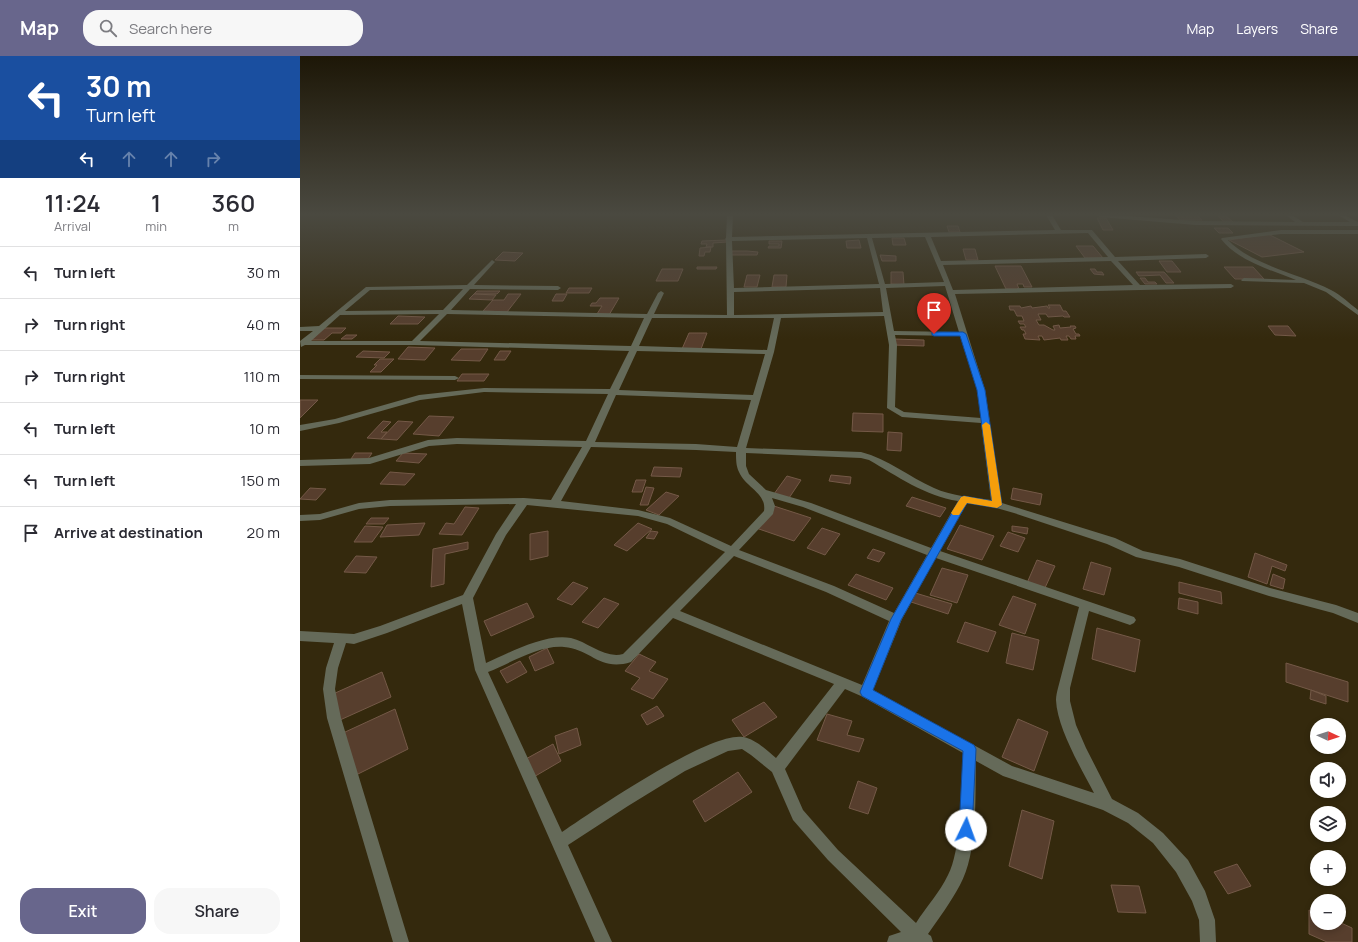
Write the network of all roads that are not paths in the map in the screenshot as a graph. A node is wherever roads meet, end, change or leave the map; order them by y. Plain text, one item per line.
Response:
1 (729, 256) edge
2 (875, 256) edge
3 (936, 256) edge
4 (1112, 256) edge
5 (1195, 256) edge
6 (1247, 256) edge
7 (1114, 259) junction
8 (492, 262) dead end
9 (939, 263) junction
10 (1244, 280) dead end
11 (1307, 282) junction
12 (948, 284) junction
13 (1231, 286) dead end
14 (469, 287) junction
15 (883, 287) junction
16 (1138, 287) junction
17 (558, 288) dead end
18 (731, 290) junction
19 (951, 292) junction
20 (661, 293) dead end
21 (445, 312) junction
22 (337, 313) junction
23 (1358, 313) edge
24 (887, 314) junction
25 (649, 316) junction
26 (778, 316) junction
27 (730, 317) junction
28 (321, 328) junction
29 (300, 329) edge
30 (891, 333) junction
31 (963, 334) junction
32 (414, 343) junction
33 (302, 345) edge
34 (634, 348) junction
35 (770, 352) junction
36 (300, 377) edge
37 (455, 378) dead end
38 (614, 392) junction
39 (756, 398) junction
40 (985, 421) junction
41 (300, 428) edge
42 (589, 443) junction
43 (741, 450) junction
44 (300, 463) edge
45 (761, 491) junction
46 (964, 499) junction
47 (524, 501) junction
48 (554, 504) junction
49 (997, 505) junction
50 (300, 518) edge
51 (732, 551) junction
52 (933, 553) junction
53 (467, 598) junction
54 (1085, 605) junction
55 (672, 613) junction
56 (1358, 618) edge
57 (896, 619) junction
58 (1130, 620) dead end
59 (300, 636) edge
60 (341, 639) junction
61 (481, 670) junction
62 (843, 682) junction
63 (866, 692) junction
64 (970, 749) junction
65 (776, 768) junction
66 (1107, 804) junction
67 (560, 842) junction
68 (921, 939) edge
69 (401, 942) edge
70 (604, 942) edge
71 (895, 942) edge
72 (1208, 942) edge

1 - 18 street
2 - 15 street
3 - 9 street
4 - 7 street
5 - 7 street
6 - 11 street
7 - 9 street
7 - 16 street
8 - 14 street
9 - 12 street
10 - 11 street
11 - 23 street
12 - 15 street
12 - 19 street
13 - 16 street
14 - 17 street
14 - 21 street
14 - 22 street
15 - 18 street
15 - 24 street
16 - 19 street
18 - 27 street
19 - 31 street
20 - 25 street
21 - 22 street
21 - 25 street
21 - 32 street
22 - 28 street
24 - 26 street
24 - 30 street
25 - 27 street
25 - 34 street
26 - 27 street
26 - 35 street
28 - 29 street
28 - 33 street
30 - 31 street
30 - 40 street
31 - 40 street
32 - 33 street
32 - 34 street
34 - 35 street
34 - 38 street
35 - 39 street
36 - 37 street
38 - 39 street
38 - 41 street
38 - 42 street
39 - 43 street
40 - 49 street
42 - 43 street
42 - 44 street
42 - 48 street
43 - 45 street
43 - 46 street
45 - 51 street
45 - 52 street
46 - 49 street
46 - 52 street
47 - 48 street
47 - 50 street
47 - 53 street
48 - 51 street
49 - 56 street
51 - 55 street
51 - 57 street
52 - 54 street
52 - 57 street
53 - 60 street
53 - 61 street
54 - 58 street
54 - 66 street
55 - 61 street
55 - 62 street
57 - 63 street
59 - 60 street
60 - 69 street
61 - 67 street
62 - 63 street
62 - 65 street
63 - 64 street
64 - 66 street
64 - 68 street
65 - 67 street
65 - 68 street
66 - 72 street
67 - 70 street
68 - 71 street

